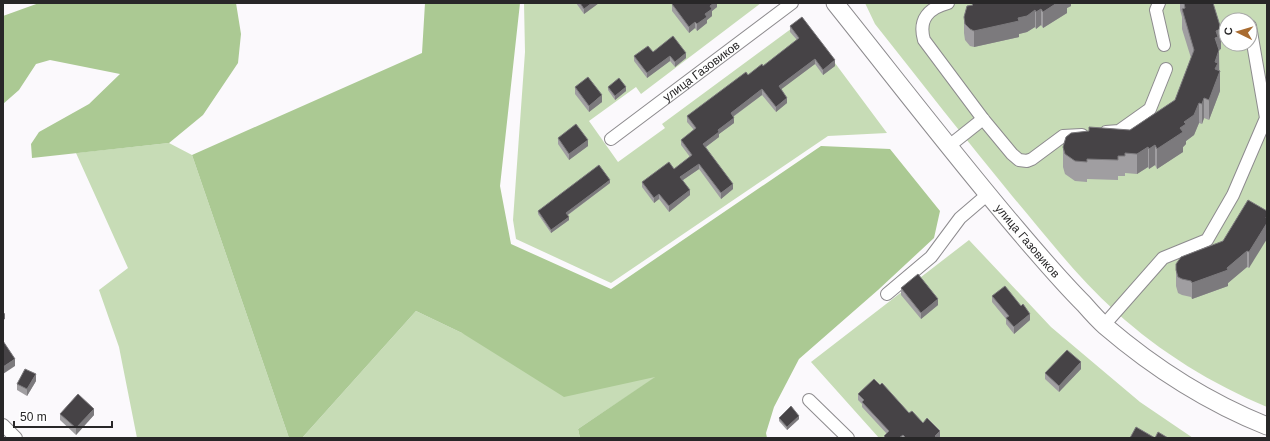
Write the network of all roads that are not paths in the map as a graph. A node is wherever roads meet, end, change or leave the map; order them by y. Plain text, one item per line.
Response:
1 (792, 3) edge
2 (835, 3) edge
3 (948, 3) edge
4 (1159, 3) edge
5 (1164, 45) dead end
6 (1255, 52) edge
7 (1166, 69) dead end
8 (983, 119) junction
9 (611, 139) dead end
10 (949, 146) junction
11 (988, 194) junction
12 (887, 294) dead end
13 (1104, 325) junction
14 (809, 400) dead end
15 (3, 425) edge
16 (1267, 426) edge
17 (16, 438) edge
18 (848, 438) edge

1 - 9 street, улица Газовиков
2 - 10 street, улица Газовиков
3 - 8 street
4 - 5 street
6 - 13 street
7 - 8 street
8 - 10 street
10 - 11 street, улица Газовиков
11 - 12 street
11 - 13 street, улица Газовиков
13 - 16 street, улица Газовиков
14 - 18 street
15 - 17 street

